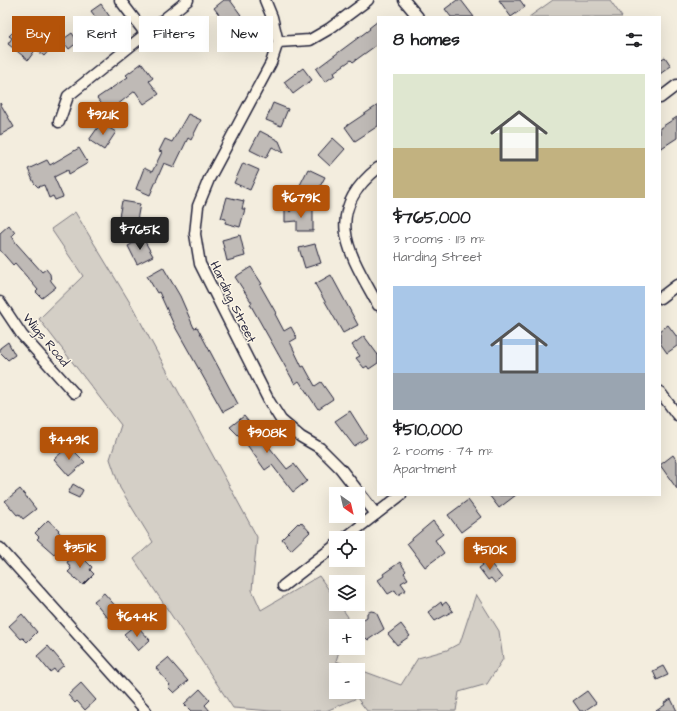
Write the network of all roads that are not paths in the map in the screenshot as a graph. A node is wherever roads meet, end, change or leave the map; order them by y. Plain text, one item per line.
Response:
1 (120, 0) edge
2 (188, 0) edge
3 (265, 0) edge
4 (368, 0) edge
5 (404, 0) edge
6 (168, 16) edge
7 (417, 16) edge
8 (139, 24) edge
9 (139, 39) edge
10 (278, 42) junction
11 (677, 85) edge
12 (661, 97) edge
13 (59, 122) dead end
14 (377, 169) edge
15 (677, 285) edge
16 (661, 297) edge
17 (0, 302) edge
18 (377, 303) edge
19 (74, 393) dead end
20 (661, 393) edge
21 (677, 414) edge
22 (400, 496) edge
23 (376, 514) junction
24 (354, 531) edge
25 (0, 548) edge
26 (329, 550) edge
27 (283, 586) dead end
28 (146, 711) edge

1 - 8 street
2 - 6 street
3 - 10 street
4 - 10 street
5 - 7 street
9 - 13 street
10 - 23 street, Harding Street
11 - 12 street
14 - 18 street
15 - 16 street
17 - 19 street, Wiigs Road
20 - 21 street
22 - 23 street
23 - 24 street
25 - 28 street
26 - 27 street

